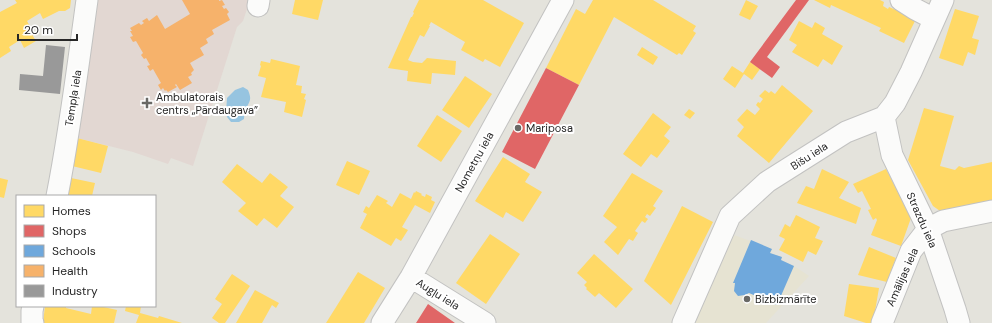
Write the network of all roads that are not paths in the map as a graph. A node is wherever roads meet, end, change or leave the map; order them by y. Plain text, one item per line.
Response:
1 (87, 0) edge
2 (563, 0) edge
3 (901, 0) edge
4 (943, 0) edge
5 (934, 19) junction
6 (884, 117) junction
7 (57, 195) edge
8 (992, 211) edge
9 (928, 229) junction
10 (411, 277) junction
11 (33, 307) edge
12 (33, 323) edge
13 (382, 323) edge
14 (485, 323) edge
15 (683, 323) edge
16 (882, 323) edge
17 (959, 323) edge

1 - 7 street, Tempļa iela
2 - 10 street, Nometņu iela
3 - 5 street
4 - 5 street
5 - 6 street
6 - 9 street, Strazdu iela
6 - 15 street, Bišu iela
8 - 9 street, Amālijas iela
9 - 16 street, Amālijas iela
9 - 17 street, Strazdu iela
10 - 13 street, Nometņu iela
10 - 14 street, Augļu iela
11 - 12 street

